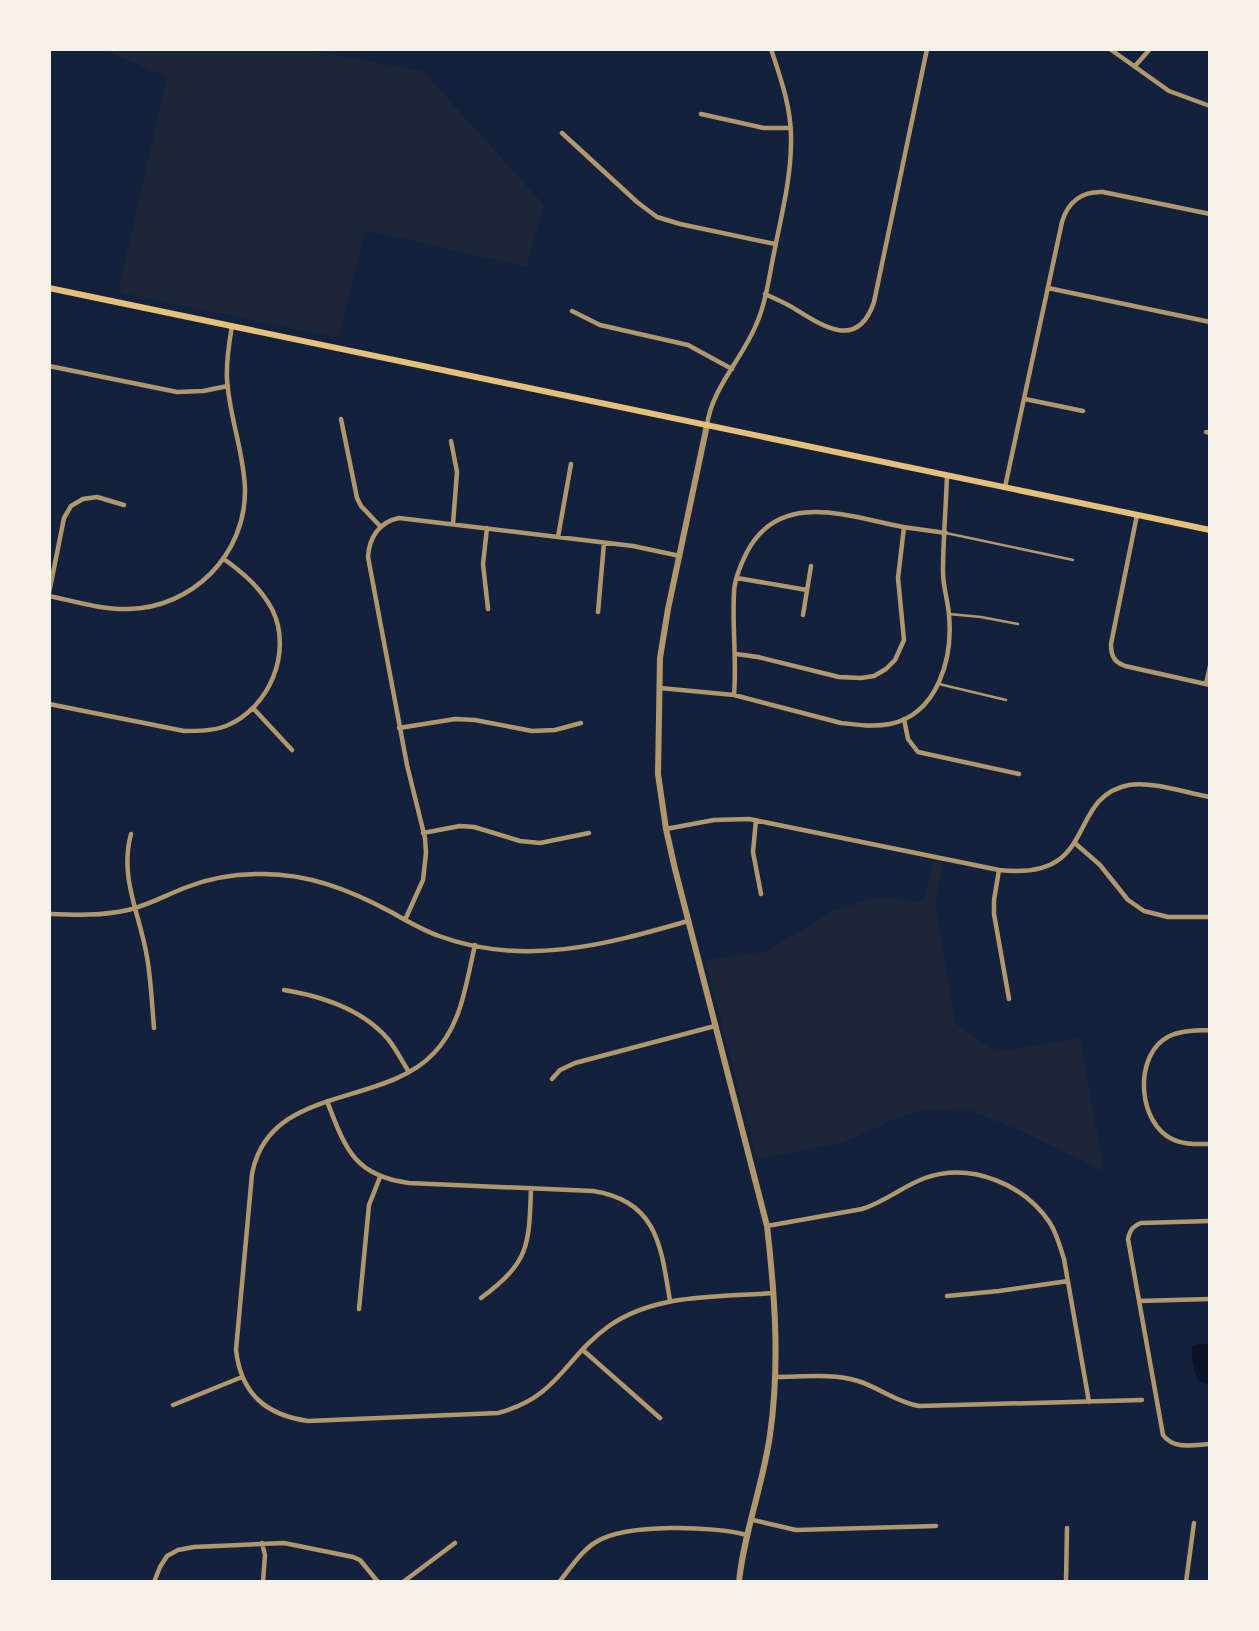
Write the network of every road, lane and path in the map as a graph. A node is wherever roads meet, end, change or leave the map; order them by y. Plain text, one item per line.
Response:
1 (771, 49) edge
2 (927, 49) edge
3 (1110, 49) edge
4 (1150, 49) edge
5 (1135, 66) junction
6 (1210, 106) edge
7 (701, 114) dead end
8 (791, 128) junction
9 (562, 133) dead end
10 (1210, 214) edge
11 (775, 244) junction
12 (49, 288) edge
13 (1048, 288) junction
14 (765, 295) junction
15 (572, 311) dead end
16 (1210, 322) edge
17 (232, 326) junction
18 (49, 366) edge
19 (732, 369) junction
20 (228, 386) junction
21 (1025, 399) junction
22 (1083, 411) dead end
23 (341, 419) dead end
24 (707, 425) junction
25 (452, 440) dead end
26 (571, 464) dead end
27 (947, 475) junction
28 (1005, 488) junction
29 (124, 505) dead end
30 (1137, 515) junction
31 (453, 524) junction
32 (381, 527) junction
33 (904, 527) junction
34 (487, 528) junction
35 (1210, 530) edge
36 (946, 533) junction
37 (558, 537) junction
38 (604, 543) junction
39 (680, 556) junction
40 (223, 559) junction
41 (1073, 560) dead end
42 (811, 566) dead end
43 (737, 578) junction
44 (807, 590) junction
45 (49, 594) edge
46 (488, 609) dead end
47 (597, 611) dead end
48 (949, 614) junction
49 (803, 615) dead end
50 (1018, 624) dead end
51 (736, 654) junction
52 (1210, 666) edge
53 (939, 684) junction
54 (1208, 685) edge
55 (658, 688) junction
56 (734, 695) junction
57 (1006, 700) dead end
58 (49, 704) edge
59 (253, 708) junction
60 (904, 719) junction
61 (581, 723) dead end
62 (399, 728) junction
63 (292, 750) dead end
64 (1020, 774) dead end
65 (1210, 797) edge
66 (757, 820) junction
67 (666, 829) junction
68 (424, 833) junction
69 (589, 833) dead end
70 (131, 834) dead end
71 (1076, 844) junction
72 (999, 870) junction
73 (761, 894) dead end
74 (134, 908) junction
75 (49, 914) edge
76 (1210, 917) edge
77 (405, 920) junction
78 (688, 921) junction
79 (475, 945) junction
80 (284, 990) dead end
81 (1009, 999) dead end
82 (716, 1026) junction
83 (154, 1028) dead end
84 (1210, 1030) edge
85 (409, 1072) junction
86 (552, 1079) dead end
87 (327, 1101) junction
88 (1210, 1144) edge
89 (380, 1177) junction
90 (531, 1189) junction
91 (1210, 1221) edge
92 (767, 1226) junction
93 (1068, 1281) junction
94 (775, 1293) junction
95 (947, 1296) dead end
96 (481, 1298) dead end
97 (1210, 1299) edge
98 (670, 1301) junction
99 (1139, 1301) junction
100 (359, 1309) dead end
101 (584, 1351) junction
102 (242, 1377) junction
103 (776, 1377) junction
104 (1142, 1400) dead end
105 (1089, 1402) junction
106 (173, 1405) dead end
107 (660, 1418) dead end
108 (1210, 1444) edge
109 (753, 1520) junction
110 (1194, 1523) dead end
111 (936, 1526) dead end
112 (1068, 1528) dead end
113 (748, 1535) junction
114 (262, 1543) junction
115 (455, 1543) dead end
116 (154, 1582) edge
117 (262, 1582) edge
118 (378, 1582) edge
119 (403, 1582) edge
120 (559, 1582) edge
121 (739, 1582) edge
122 (1066, 1582) edge
123 (1186, 1582) edge

1 - 8 street
2 - 14 street
3 - 5 street
4 - 5 street
5 - 6 street
7 - 8 street
8 - 11 street
9 - 11 street
10 - 13 street
11 - 14 street
12 - 17 main road
13 - 16 street
13 - 21 street
14 - 19 street
15 - 19 street
17 - 20 street
17 - 24 main road
18 - 20 street
19 - 24 street
20 - 40 street
21 - 22 street
21 - 28 street
23 - 32 street
24 - 27 main road
24 - 39 street
25 - 31 street
26 - 37 street
27 - 28 main road
27 - 36 street
28 - 30 main road
29 - 45 street
30 - 35 main road
30 - 54 street
31 - 32 street
31 - 34 street
32 - 62 street
33 - 36 street
33 - 43 street
33 - 51 street
34 - 37 street
34 - 46 street
36 - 41 lane
36 - 48 street
37 - 38 street
38 - 39 street
38 - 47 street
39 - 55 street
40 - 45 street
40 - 59 street
42 - 44 street
43 - 44 street
43 - 51 street
44 - 49 street
48 - 50 lane
48 - 53 street
51 - 56 street
52 - 54 street
53 - 57 lane
53 - 60 street
55 - 56 street
55 - 67 street
56 - 60 street
58 - 59 street
59 - 63 street
60 - 64 street
61 - 62 street
62 - 68 street
65 - 71 street
66 - 67 street
66 - 72 street
66 - 73 street
67 - 78 street
68 - 69 street
68 - 77 street
70 - 74 street
71 - 72 street
71 - 76 street
72 - 81 street
74 - 75 street
74 - 77 street
74 - 83 street
77 - 79 street
78 - 79 street
78 - 82 street
79 - 85 street
80 - 85 street
82 - 86 street
82 - 92 street
84 - 88 street
85 - 87 street
87 - 89 street
87 - 102 street
89 - 90 street
89 - 100 street
90 - 96 street
90 - 98 street
91 - 99 street
92 - 93 street
92 - 94 street
93 - 95 street
93 - 105 street
94 - 98 street
94 - 103 street
97 - 99 street
98 - 101 street
99 - 108 street
101 - 102 street
101 - 107 street
102 - 106 street
103 - 105 street
103 - 109 street
104 - 105 street
109 - 111 street
109 - 113 street
110 - 123 street
112 - 122 street
113 - 120 street
113 - 121 street
114 - 116 street
114 - 117 street
114 - 118 street
115 - 119 street

